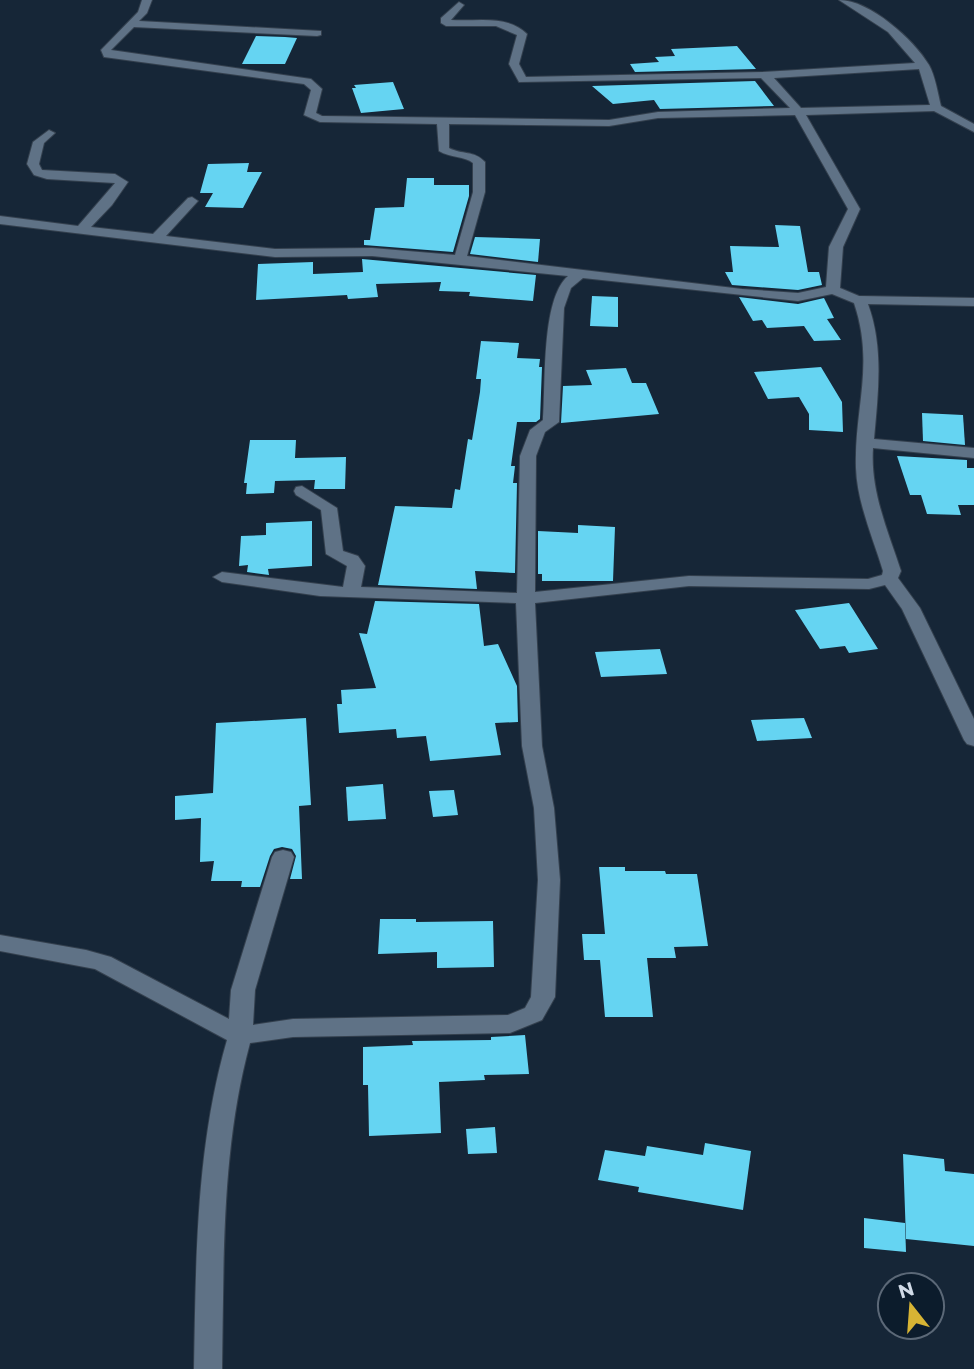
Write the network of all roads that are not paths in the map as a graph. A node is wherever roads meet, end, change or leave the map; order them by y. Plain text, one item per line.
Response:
1 (147, 0) edge
2 (844, 0) edge
3 (459, 5) dead end
4 (131, 24) junction
5 (317, 33) dead end
6 (924, 66) junction
7 (763, 75) junction
8 (936, 108) junction
9 (795, 111) junction
10 (443, 121) junction
11 (974, 129) edge
12 (48, 133) dead end
13 (192, 201) dead end
14 (0, 220) edge
15 (81, 230) junction
16 (156, 239) junction
17 (460, 259) junction
18 (579, 274) junction
19 (833, 290) junction
20 (858, 300) junction
21 (974, 302) edge
22 (867, 443) junction
23 (974, 453) edge
24 (302, 491) dead end
25 (222, 577) dead end
26 (889, 578) junction
27 (351, 592) junction
28 (526, 598) junction
29 (974, 740) edge
30 (283, 857) dead end
31 (0, 943) edge
32 (240, 1036) junction
33 (208, 1369) edge

1 - 4 street
2 - 6 street
3 - 7 street
4 - 5 street
4 - 10 street
6 - 7 street
6 - 8 street
7 - 9 street
8 - 9 street
8 - 11 street
9 - 10 street
9 - 19 street
10 - 17 street
12 - 15 street
13 - 16 street
14 - 15 street
15 - 16 street
16 - 17 street
17 - 18 street
18 - 19 street
18 - 28 street
19 - 20 street
20 - 21 street
20 - 22 street
22 - 23 street
22 - 26 street
24 - 27 street
25 - 27 street
26 - 28 street
26 - 29 street
27 - 28 street
28 - 32 street
30 - 32 street
31 - 32 street
32 - 33 street

